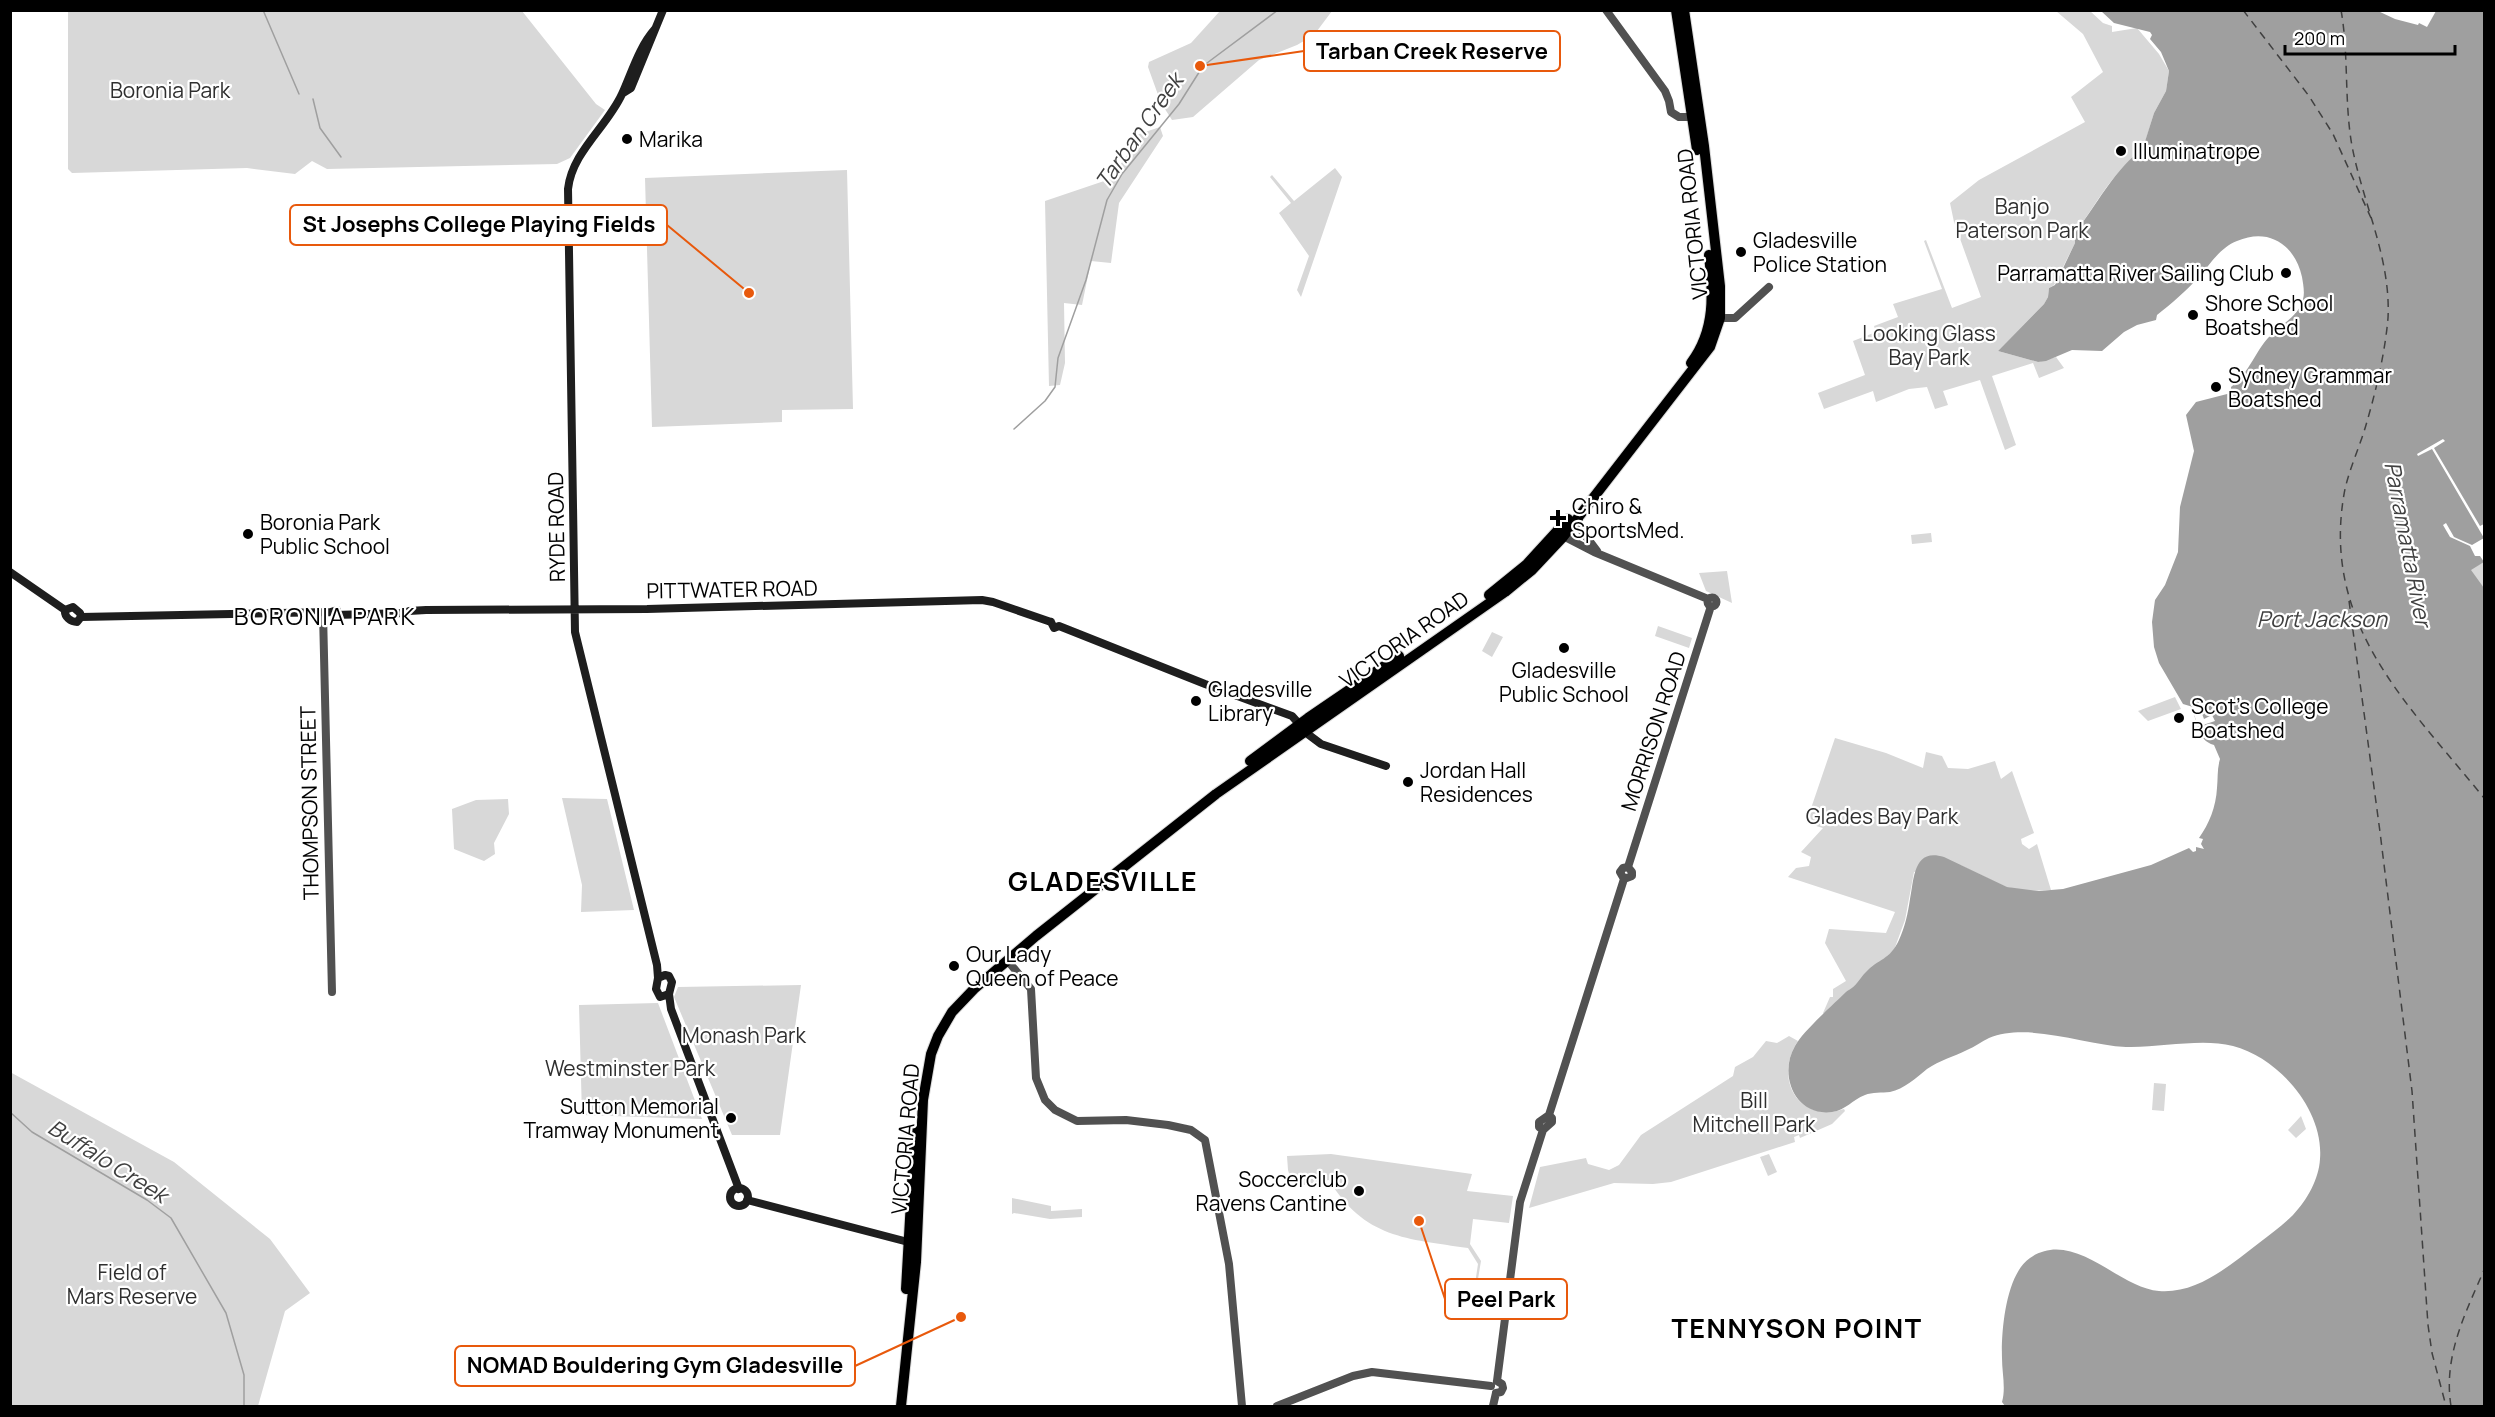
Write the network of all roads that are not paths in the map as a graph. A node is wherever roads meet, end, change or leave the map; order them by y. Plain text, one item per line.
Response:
1 (663, 10) edge
2 (1606, 10) edge
3 (1676, 10) edge
4 (1684, 10) edge
5 (1696, 116) junction
6 (1769, 287) dead end
7 (1716, 317) junction
8 (1580, 514) junction
9 (1562, 532) junction
10 (1601, 554) junction
11 (10, 572) edge
12 (574, 608) junction
13 (323, 613) junction
14 (1303, 727) junction
15 (1386, 766) dead end
16 (1007, 960) junction
17 (662, 976) junction
18 (332, 992) dead end
19 (666, 996) junction
20 (739, 1189) junction
21 (747, 1200) junction
22 (913, 1243) junction
23 (1495, 1387) junction
24 (895, 1407) edge
25 (901, 1407) edge
26 (1242, 1407) edge
27 (1277, 1407) edge
28 (1493, 1407) edge

1 - 12 main road, RYDE ROAD
2 - 5 street
3 - 5 highway, VICTORIA ROAD
4 - 5 highway, VICTORIA ROAD
5 - 7 highway, VICTORIA ROAD
6 - 7 street
7 - 8 highway, VICTORIA ROAD
7 - 9 highway, VICTORIA ROAD
8 - 9 highway, VICTORIA ROAD
8 - 10 street
9 - 10 street
9 - 14 highway, VICTORIA ROAD
10 - 23 street, MORRISON ROAD
11 - 13 main road, PITTWATER ROAD
12 - 13 main road, PITTWATER ROAD
12 - 14 main road, PITTWATER ROAD
12 - 17 main road, RYDE ROAD
13 - 18 street, THOMPSON STREET
14 - 15 main road, PITTWATER ROAD
14 - 16 highway, VICTORIA ROAD
14 - 22 highway, VICTORIA ROAD
16 - 22 highway, VICTORIA ROAD
16 - 26 street
17 - 19 main road
17 - 19 main road
19 - 20 main road
20 - 21 main road
20 - 21 main road
21 - 22 main road
22 - 24 highway, VICTORIA ROAD
22 - 25 highway, VICTORIA ROAD
23 - 27 street
23 - 28 street

